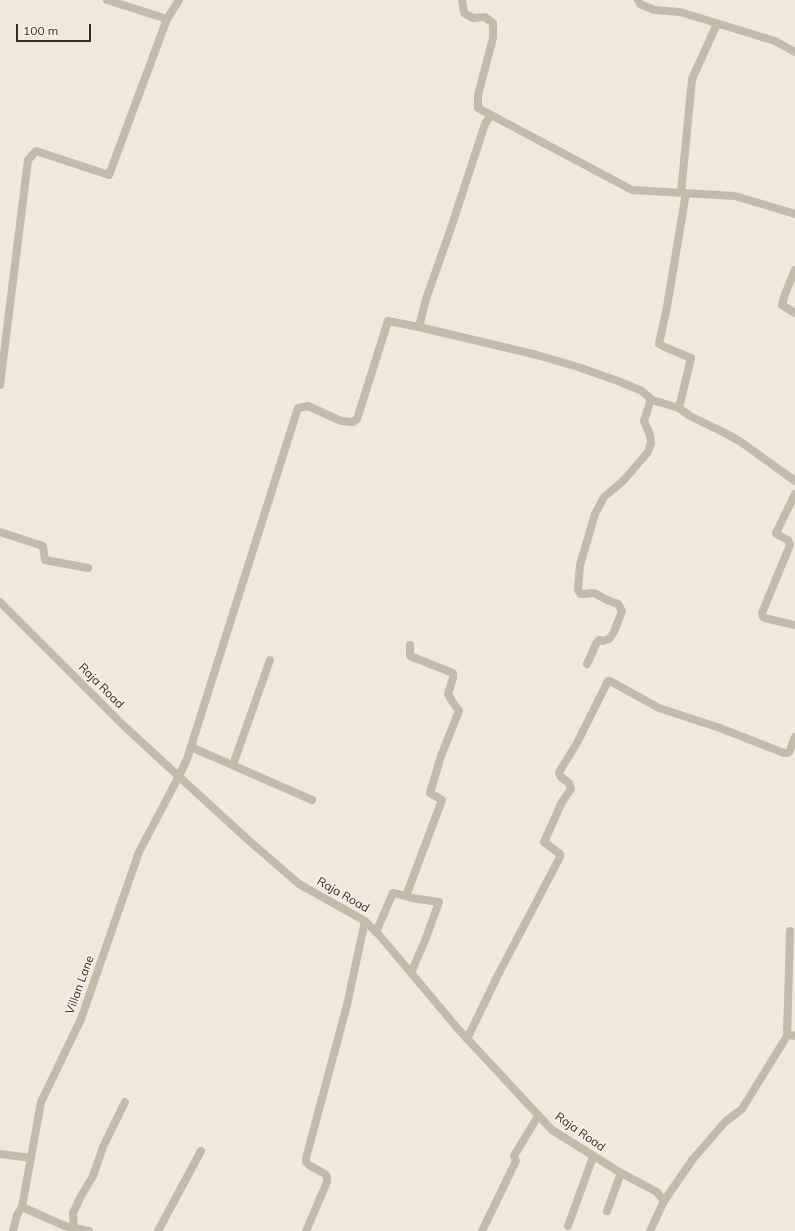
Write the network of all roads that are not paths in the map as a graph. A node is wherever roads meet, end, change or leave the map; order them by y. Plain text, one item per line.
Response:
1 (108, 0) edge
2 (179, 0) edge
3 (462, 0) edge
4 (638, 0) edge
5 (167, 19) junction
6 (717, 24) junction
7 (795, 52) edge
8 (491, 115) junction
9 (683, 193) junction
10 (795, 214) edge
11 (795, 270) edge
12 (795, 313) edge
13 (419, 326) junction
14 (0, 385) edge
15 (652, 399) junction
16 (679, 408) junction
17 (795, 482) edge
18 (795, 494) edge
19 (0, 532) edge
20 (88, 568) dead end
21 (0, 602) edge
22 (795, 625) edge
23 (410, 645) dead end
24 (270, 660) dead end
25 (587, 664) dead end
26 (795, 737) edge
27 (191, 747) junction
28 (233, 765) junction
29 (179, 776) junction
30 (312, 800) dead end
31 (406, 896) junction
32 (365, 921) junction
33 (790, 930) dead end
34 (376, 932) junction
35 (411, 973) junction
36 (791, 1036) edge
37 (467, 1039) junction
38 (125, 1102) dead end
39 (538, 1116) junction
40 (201, 1151) dead end
41 (0, 1154) edge
42 (593, 1157) junction
43 (31, 1158) junction
44 (621, 1173) junction
45 (664, 1202) junction
46 (22, 1207) junction
47 (608, 1211) dead end
48 (568, 1226) dead end
49 (81, 1230) edge
50 (13, 1231) edge
51 (158, 1231) edge
52 (306, 1231) edge
53 (482, 1231) edge
54 (650, 1231) edge

1 - 5 street
2 - 5 street
3 - 8 street
4 - 6 street
5 - 14 street
6 - 7 street
6 - 9 street
8 - 9 street
8 - 13 street
9 - 10 street
9 - 16 street
11 - 12 street
13 - 15 street
13 - 27 street, Villan Lane
15 - 16 street
15 - 25 street
16 - 17 street
18 - 22 street
19 - 20 street
21 - 29 street, Raja Road
23 - 31 street
24 - 28 street
26 - 37 street
27 - 28 street
27 - 29 street, Villan Lane
28 - 30 street
29 - 32 street, Raja Road
29 - 43 street, Villan Lane
31 - 34 street
31 - 35 street
32 - 34 street, Raja Road
32 - 52 street
33 - 36 street
34 - 35 street, Raja Road
35 - 37 street, Raja Road
36 - 45 street
37 - 39 street, Raja Road
38 - 49 street
39 - 42 street, Raja Road
39 - 53 street
40 - 51 street
41 - 43 street
42 - 44 street, Raja Road
42 - 48 street
43 - 46 street, Villan Lane
44 - 45 street, Raja Road
44 - 47 street
45 - 54 street
46 - 49 street
46 - 50 street, Villan Lane

